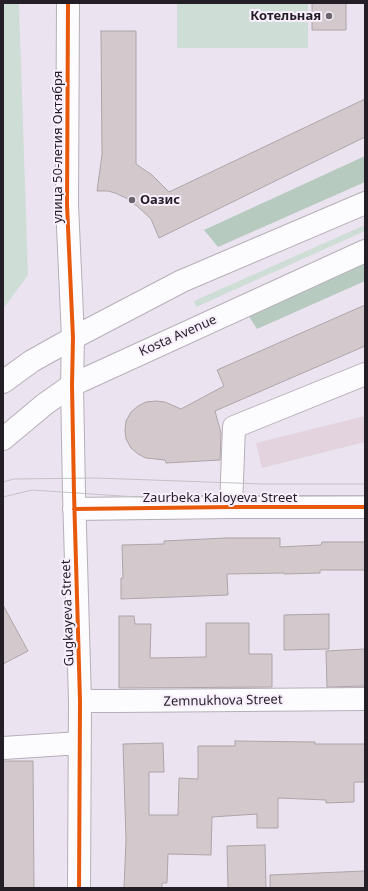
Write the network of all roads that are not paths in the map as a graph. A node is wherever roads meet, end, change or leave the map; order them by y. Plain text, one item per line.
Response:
1 (68, 3) edge
2 (365, 203) edge
3 (365, 251) edge
4 (73, 338) junction
5 (365, 374) edge
6 (3, 382) edge
7 (72, 384) junction
8 (3, 439) edge
9 (231, 507) junction
10 (365, 507) edge
11 (74, 509) junction
12 (365, 699) edge
13 (80, 701) junction
14 (80, 743) junction
15 (3, 748) edge
16 (79, 888) edge

1 - 4 street, улица 50-летия Октября
2 - 4 street
3 - 7 street, Kosta Avenue
4 - 6 street
4 - 7 street, Gugkayeva Street
5 - 9 street
7 - 8 street, Kosta Avenue
7 - 11 street, Gugkayeva Street
9 - 10 street, Zaurbeka Kaloyeva Street
9 - 11 street, Zaurbeka Kaloyeva Street
11 - 13 street, Gugkayeva Street
12 - 13 street, Zemnukhova Street
13 - 14 street, Gugkayeva Street
14 - 15 street
14 - 16 street, Gugkayeva Street

